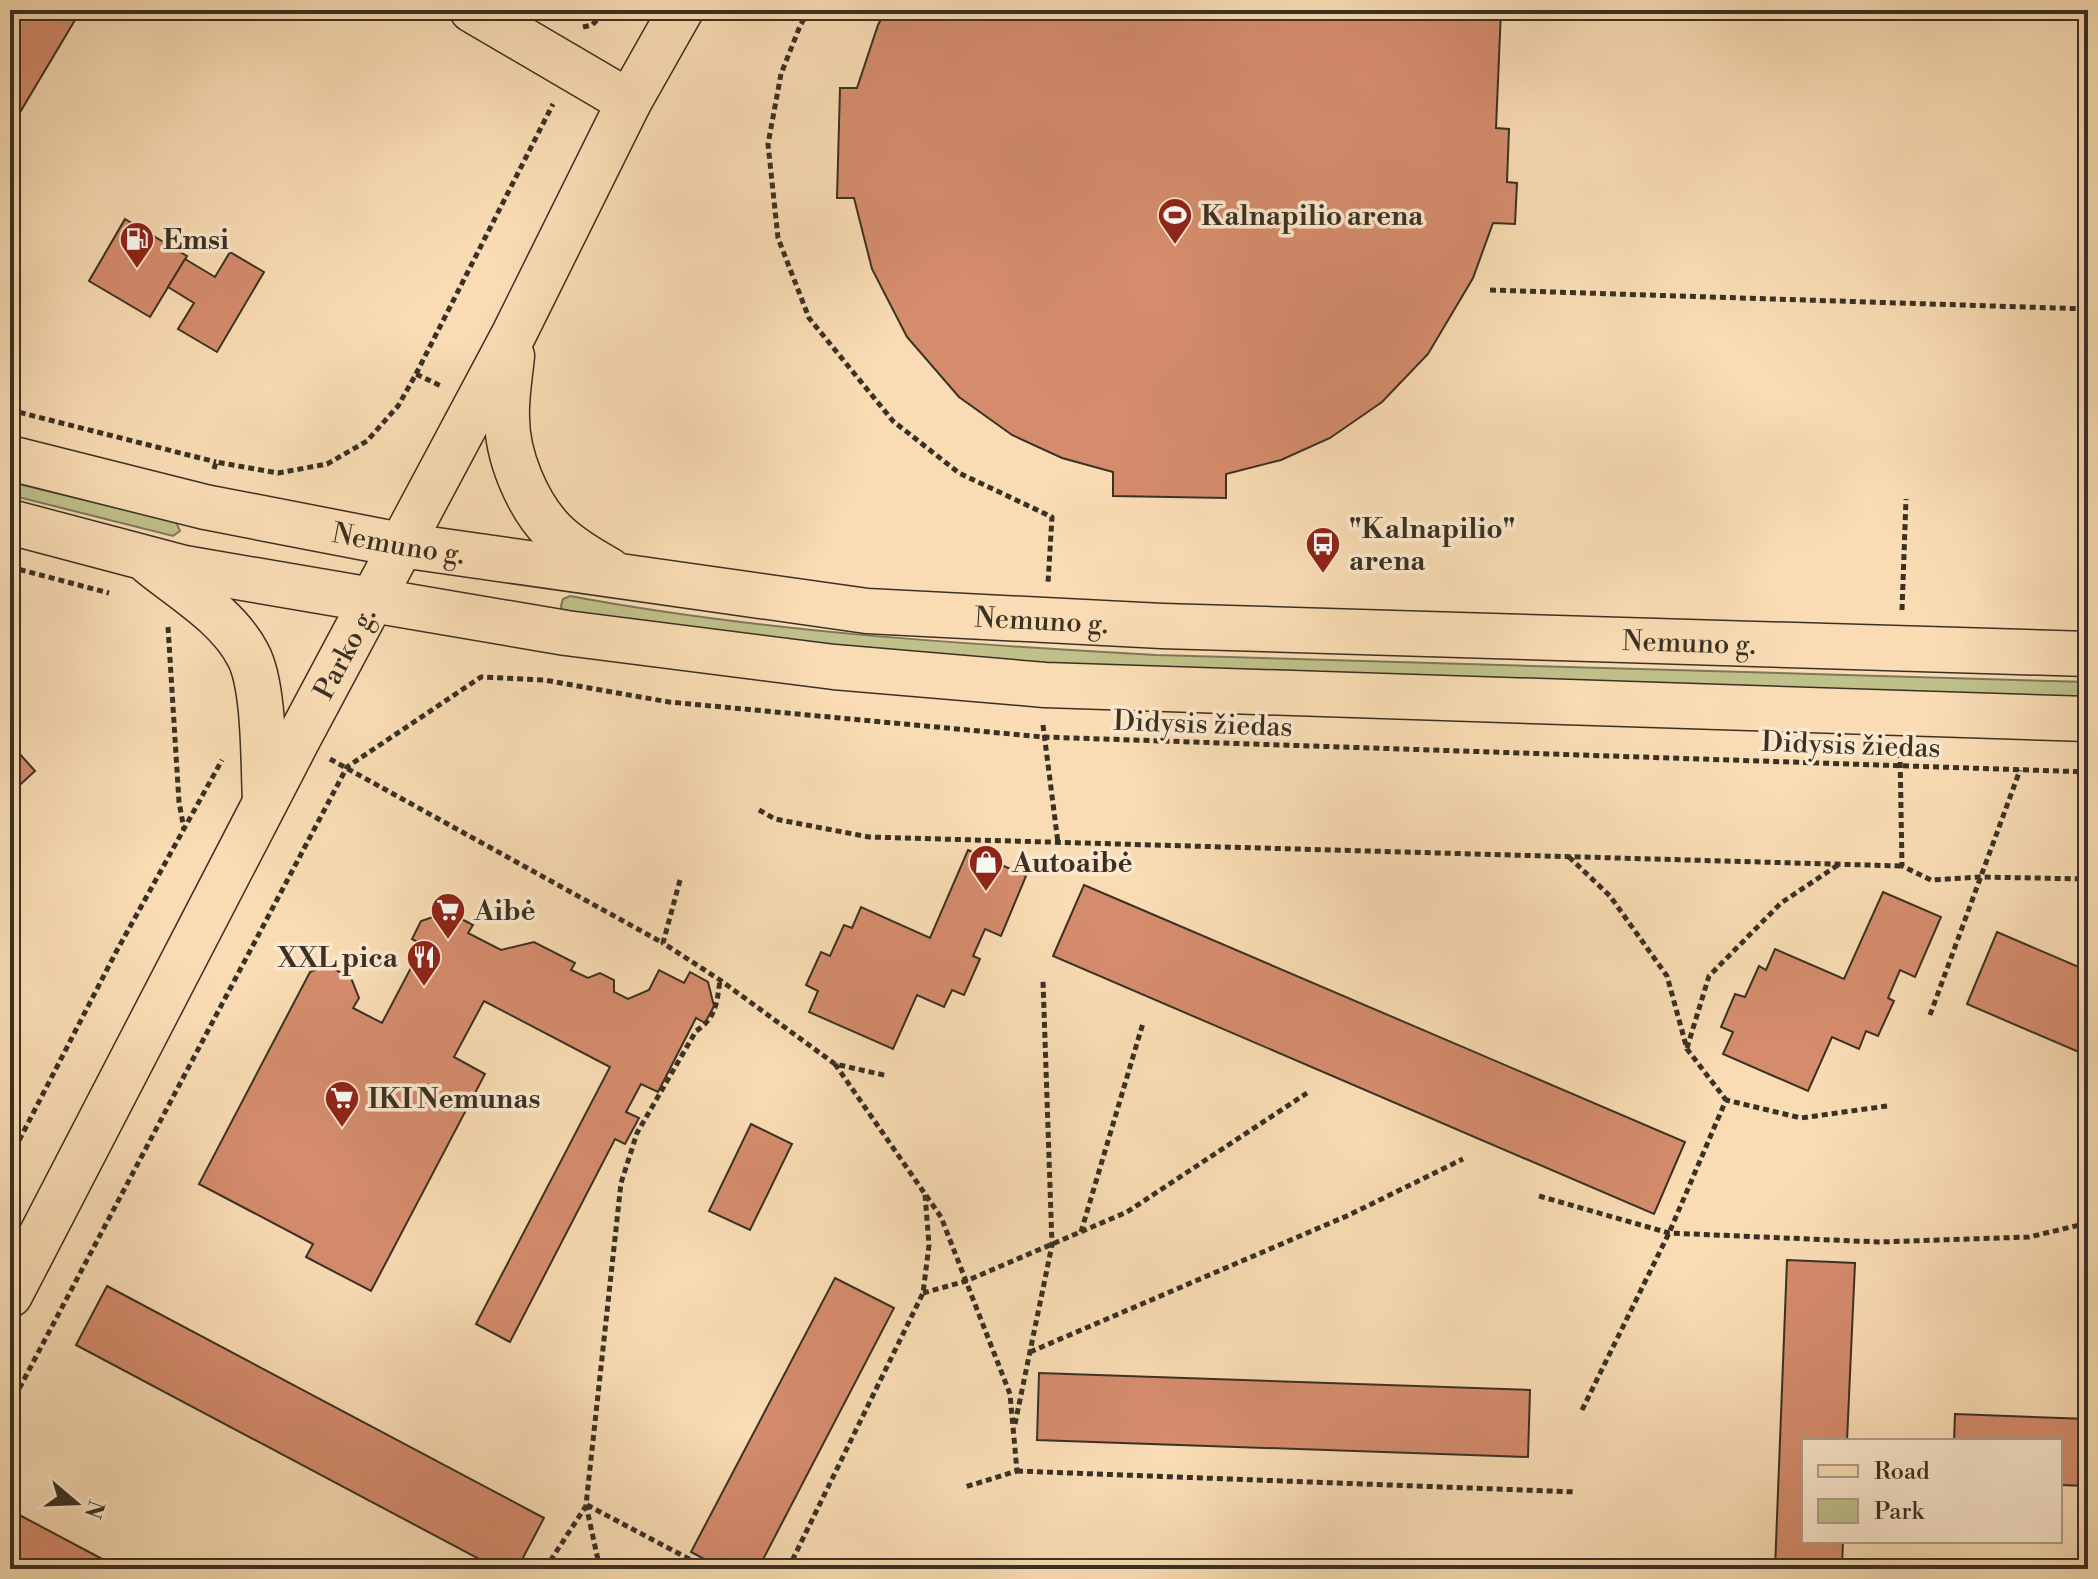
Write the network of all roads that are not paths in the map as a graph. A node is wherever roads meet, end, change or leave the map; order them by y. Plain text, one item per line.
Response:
1 (472, 10) edge
2 (681, 10) edge
3 (629, 102) junction
4 (514, 334) junction
5 (10, 458) edge
6 (10, 522) edge
7 (401, 545) junction
8 (161, 572) junction
9 (622, 577) junction
10 (372, 600) junction
11 (2088, 654) edge
12 (2088, 719) edge
13 (265, 802) junction
14 (10, 1295) edge

1 - 3 main road
2 - 3 main road, Parko g.
3 - 4 main road, Parko g.
4 - 7 main road, Parko g.
4 - 9 main road
5 - 7 main road, Nemuno g.
6 - 8 main road
7 - 9 main road, Nemuno g.
7 - 10 main road, Parko g.
8 - 10 main road
8 - 13 main road
9 - 11 main road, Nemuno g.
10 - 12 main road
10 - 13 main road, Parko g.
13 - 14 main road, Parko g.

